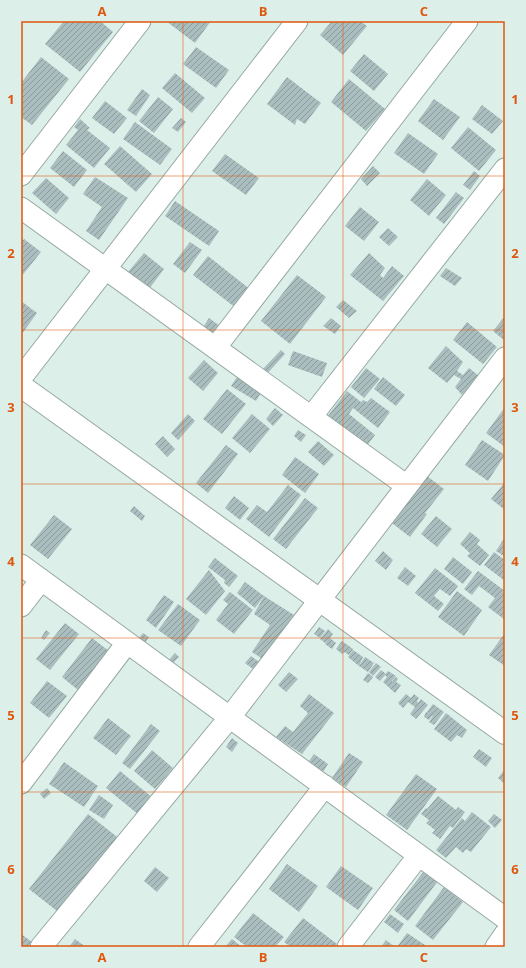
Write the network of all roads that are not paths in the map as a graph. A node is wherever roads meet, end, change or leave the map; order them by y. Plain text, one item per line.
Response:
1 (140, 21) edge
2 (297, 21) edge
3 (467, 21) edge
4 (505, 169) edge
5 (21, 175) edge
6 (21, 208) edge
7 (105, 269) junction
8 (215, 348) junction
9 (505, 358) edge
10 (21, 378) edge
11 (21, 386) edge
12 (311, 417) junction
13 (407, 486) junction
14 (21, 565) edge
15 (41, 580) junction
16 (320, 600) junction
17 (21, 606) edge
18 (128, 643) junction
19 (230, 717) junction
20 (505, 732) edge
21 (21, 783) edge
22 (325, 786) junction
23 (419, 855) junction
24 (505, 918) edge
25 (505, 934) edge
26 (41, 947) edge
27 (199, 947) edge
28 (348, 947) edge
29 (496, 947) edge

1 - 5 street
2 - 7 street
3 - 8 street
4 - 12 street
6 - 7 street
7 - 8 street
7 - 10 street
8 - 12 street
9 - 13 street
11 - 16 street
12 - 13 street
13 - 16 street
14 - 15 street
15 - 17 street
15 - 18 street
16 - 19 street
16 - 20 street
18 - 19 street
18 - 21 street
19 - 22 street
19 - 26 street
22 - 23 street
22 - 27 street
23 - 24 street
23 - 28 street
25 - 29 street

